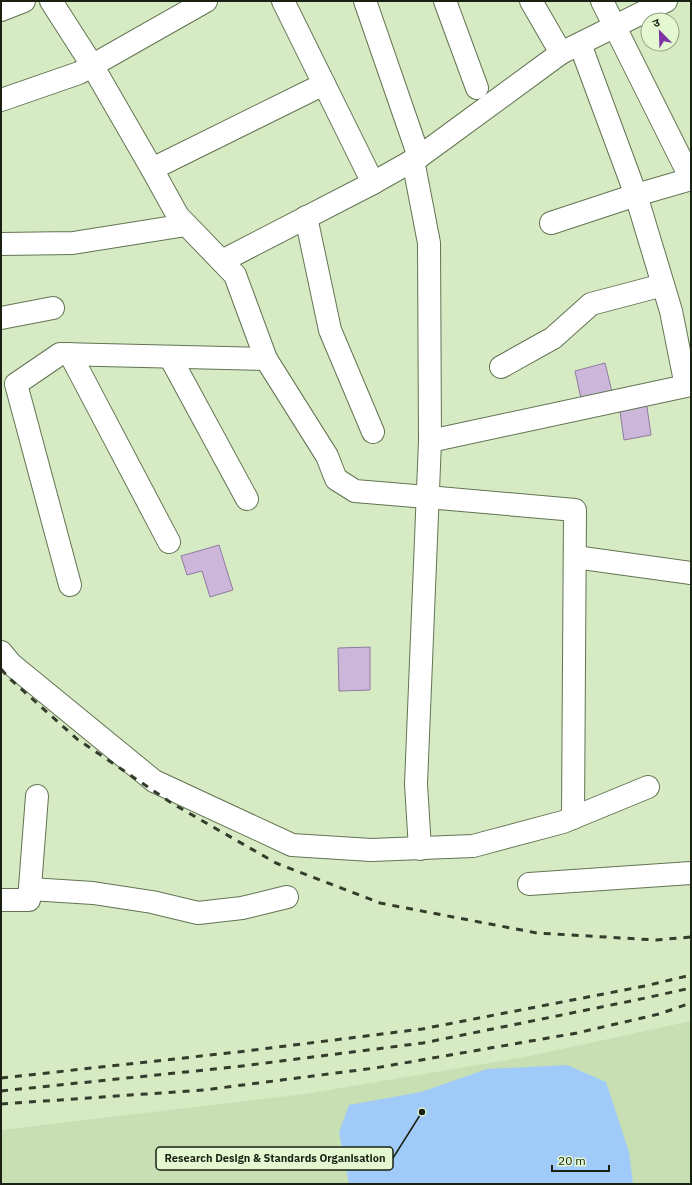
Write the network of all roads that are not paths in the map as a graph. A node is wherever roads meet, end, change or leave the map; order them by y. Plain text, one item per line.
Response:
1 (24, 1) edge
2 (51, 1) edge
3 (206, 1) edge
4 (283, 1) edge
5 (365, 1) edge
6 (445, 1) edge
7 (531, 1) edge
8 (602, 1) edge
9 (666, 1) edge
10 (1, 10) edge
11 (615, 27) junction
12 (580, 44) junction
13 (560, 53) junction
14 (92, 65) junction
15 (324, 84) junction
16 (477, 88) dead end
17 (1, 100) edge
18 (416, 159) junction
19 (152, 169) junction
20 (691, 179) edge
21 (373, 182) junction
22 (636, 195) junction
23 (306, 217) junction
24 (551, 223) dead end
25 (186, 225) junction
26 (1, 244) edge
27 (222, 261) junction
28 (663, 284) junction
29 (53, 308) dead end
30 (1, 318) edge
31 (70, 354) junction
32 (170, 357) junction
33 (266, 359) junction
34 (501, 367) dead end
35 (372, 432) dead end
36 (430, 441) junction
37 (427, 497) junction
38 (247, 499) dead end
39 (169, 542) dead end
40 (574, 557) junction
41 (691, 573) edge
42 (70, 585) dead end
43 (1, 652) edge
44 (648, 786) dead end
45 (37, 796) dead end
46 (573, 818) junction
47 (420, 849) junction
48 (691, 872) edge
49 (529, 884) dead end
50 (30, 889) junction
51 (287, 897) dead end
52 (1, 900) edge

1 - 10 street
2 - 14 street
3 - 14 street
4 - 15 street
5 - 18 street
6 - 16 street
7 - 13 street
8 - 11 street
9 - 11 street
11 - 12 street
11 - 20 street
12 - 13 street
12 - 22 street
13 - 18 street
14 - 17 street
14 - 19 street
15 - 19 street
15 - 21 street
18 - 21 street
18 - 36 street
19 - 25 street
20 - 22 street
21 - 23 street
22 - 24 street
22 - 28 street
23 - 27 street
23 - 35 street
25 - 26 street
25 - 27 street
27 - 33 street
28 - 34 street
28 - 36 street
29 - 30 street
31 - 32 street
31 - 39 street
31 - 42 street
32 - 33 street
32 - 38 street
33 - 37 street
36 - 37 street
37 - 40 street
37 - 47 street
40 - 41 street
40 - 46 street
43 - 47 street
44 - 46 street
45 - 50 street
46 - 47 street
48 - 49 street
50 - 51 street
50 - 52 street

